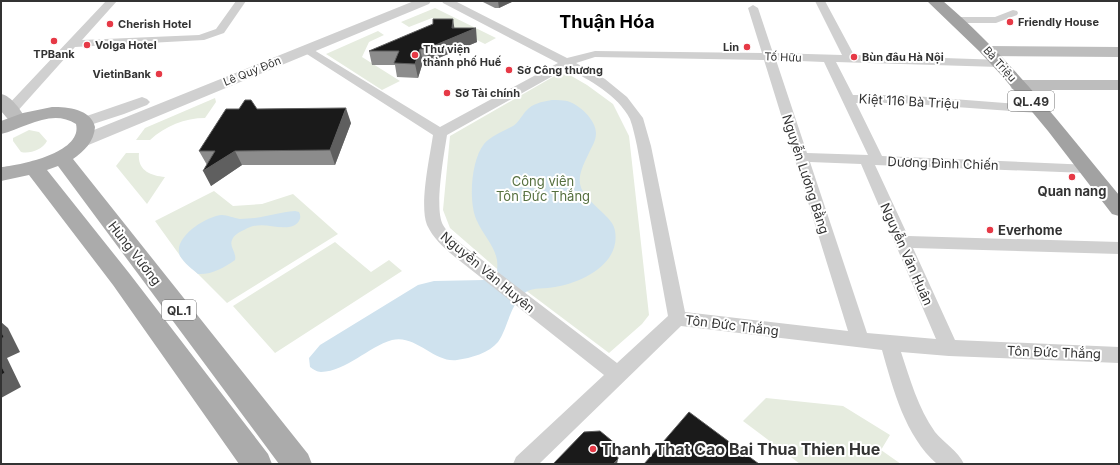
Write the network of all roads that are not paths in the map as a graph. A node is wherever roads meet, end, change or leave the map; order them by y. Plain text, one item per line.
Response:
1 (112, 1) edge
2 (241, 1) edge
3 (398, 1) edge
4 (425, 1) edge
5 (447, 1) edge
6 (820, 1) edge
7 (934, 1) edge
8 (753, 8) dead end
9 (1013, 13) dead end
10 (958, 20) junction
11 (71, 44) junction
12 (305, 49) junction
13 (1117, 54) edge
14 (768, 57) junction
15 (994, 57) junction
16 (829, 59) junction
17 (850, 59) junction
18 (568, 63) junction
19 (217, 79) junction
20 (1018, 85) junction
21 (1119, 85) edge
22 (848, 99) junction
23 (1038, 109) junction
24 (7, 117) edge
25 (84, 122) junction
26 (440, 133) junction
27 (70, 149) junction
28 (801, 157) junction
29 (872, 160) junction
30 (34, 168) junction
31 (1086, 168) junction
32 (1, 174) edge
33 (1119, 209) edge
34 (902, 242) junction
35 (1119, 248) edge
36 (677, 318) junction
37 (860, 340) junction
38 (889, 343) junction
39 (949, 348) junction
40 (1119, 355) edge
41 (618, 375) junction
42 (257, 464) edge
43 (298, 464) edge
44 (524, 464) edge
45 (953, 464) edge

1 - 11 street
2 - 11 street
3 - 19 street, Lê Quý Đôn
4 - 12 street, Lê Quý Đôn
5 - 18 street, Tôn Đức Thắng
6 - 17 street
7 - 10 highway, Bà Triệu / QL.49
8 - 14 street, Nguyễn Lương Bằng
9 - 10 street
10 - 15 highway, Bà Triệu / QL.49
11 - 24 street
12 - 19 street, Lê Quý Đôn
12 - 26 street
13 - 15 main road, Tố Hữu
14 - 16 street, Tố Hữu
14 - 18 street, Tố Hữu
14 - 28 street, Nguyễn Lương Bằng
15 - 17 street, Tố Hữu
15 - 20 highway, Bà Triệu / QL.49
16 - 17 street, Tố Hữu
16 - 22 street
18 - 26 street
18 - 36 street, Tôn Đức Thắng
19 - 25 street, Lê Quý Đôn
19 - 27 street, Lê Quý Đôn
20 - 21 main road
20 - 23 highway, Bà Triệu / QL.49
22 - 23 street, Kiệt 116 Bà Triệu
22 - 29 street, Kiệt 116 Bà Triệu
23 - 31 highway, Bà Triệu / QL.49
24 - 25 main road
25 - 27 main road
26 - 41 street, Nguyễn Văn Huyên
27 - 30 main road
27 - 43 main road, Hùng Vương / QL.1
28 - 29 street, Dương Đình Chiến
28 - 37 street, Nguyễn Lương Bằng
29 - 31 street, Dương Đình Chiến
29 - 34 street, Nguyễn Văn Huân
30 - 32 main road
30 - 42 main road, Hùng Vương / QL.1
31 - 33 highway, Bà Triệu / QL.49
34 - 35 street
34 - 39 street, Nguyễn Văn Huân
36 - 37 street, Tôn Đức Thắng
36 - 41 street
37 - 38 street, Tôn Đức Thắng
38 - 39 street, Tôn Đức Thắng
38 - 45 street
39 - 40 street, Tôn Đức Thắng
41 - 44 street

